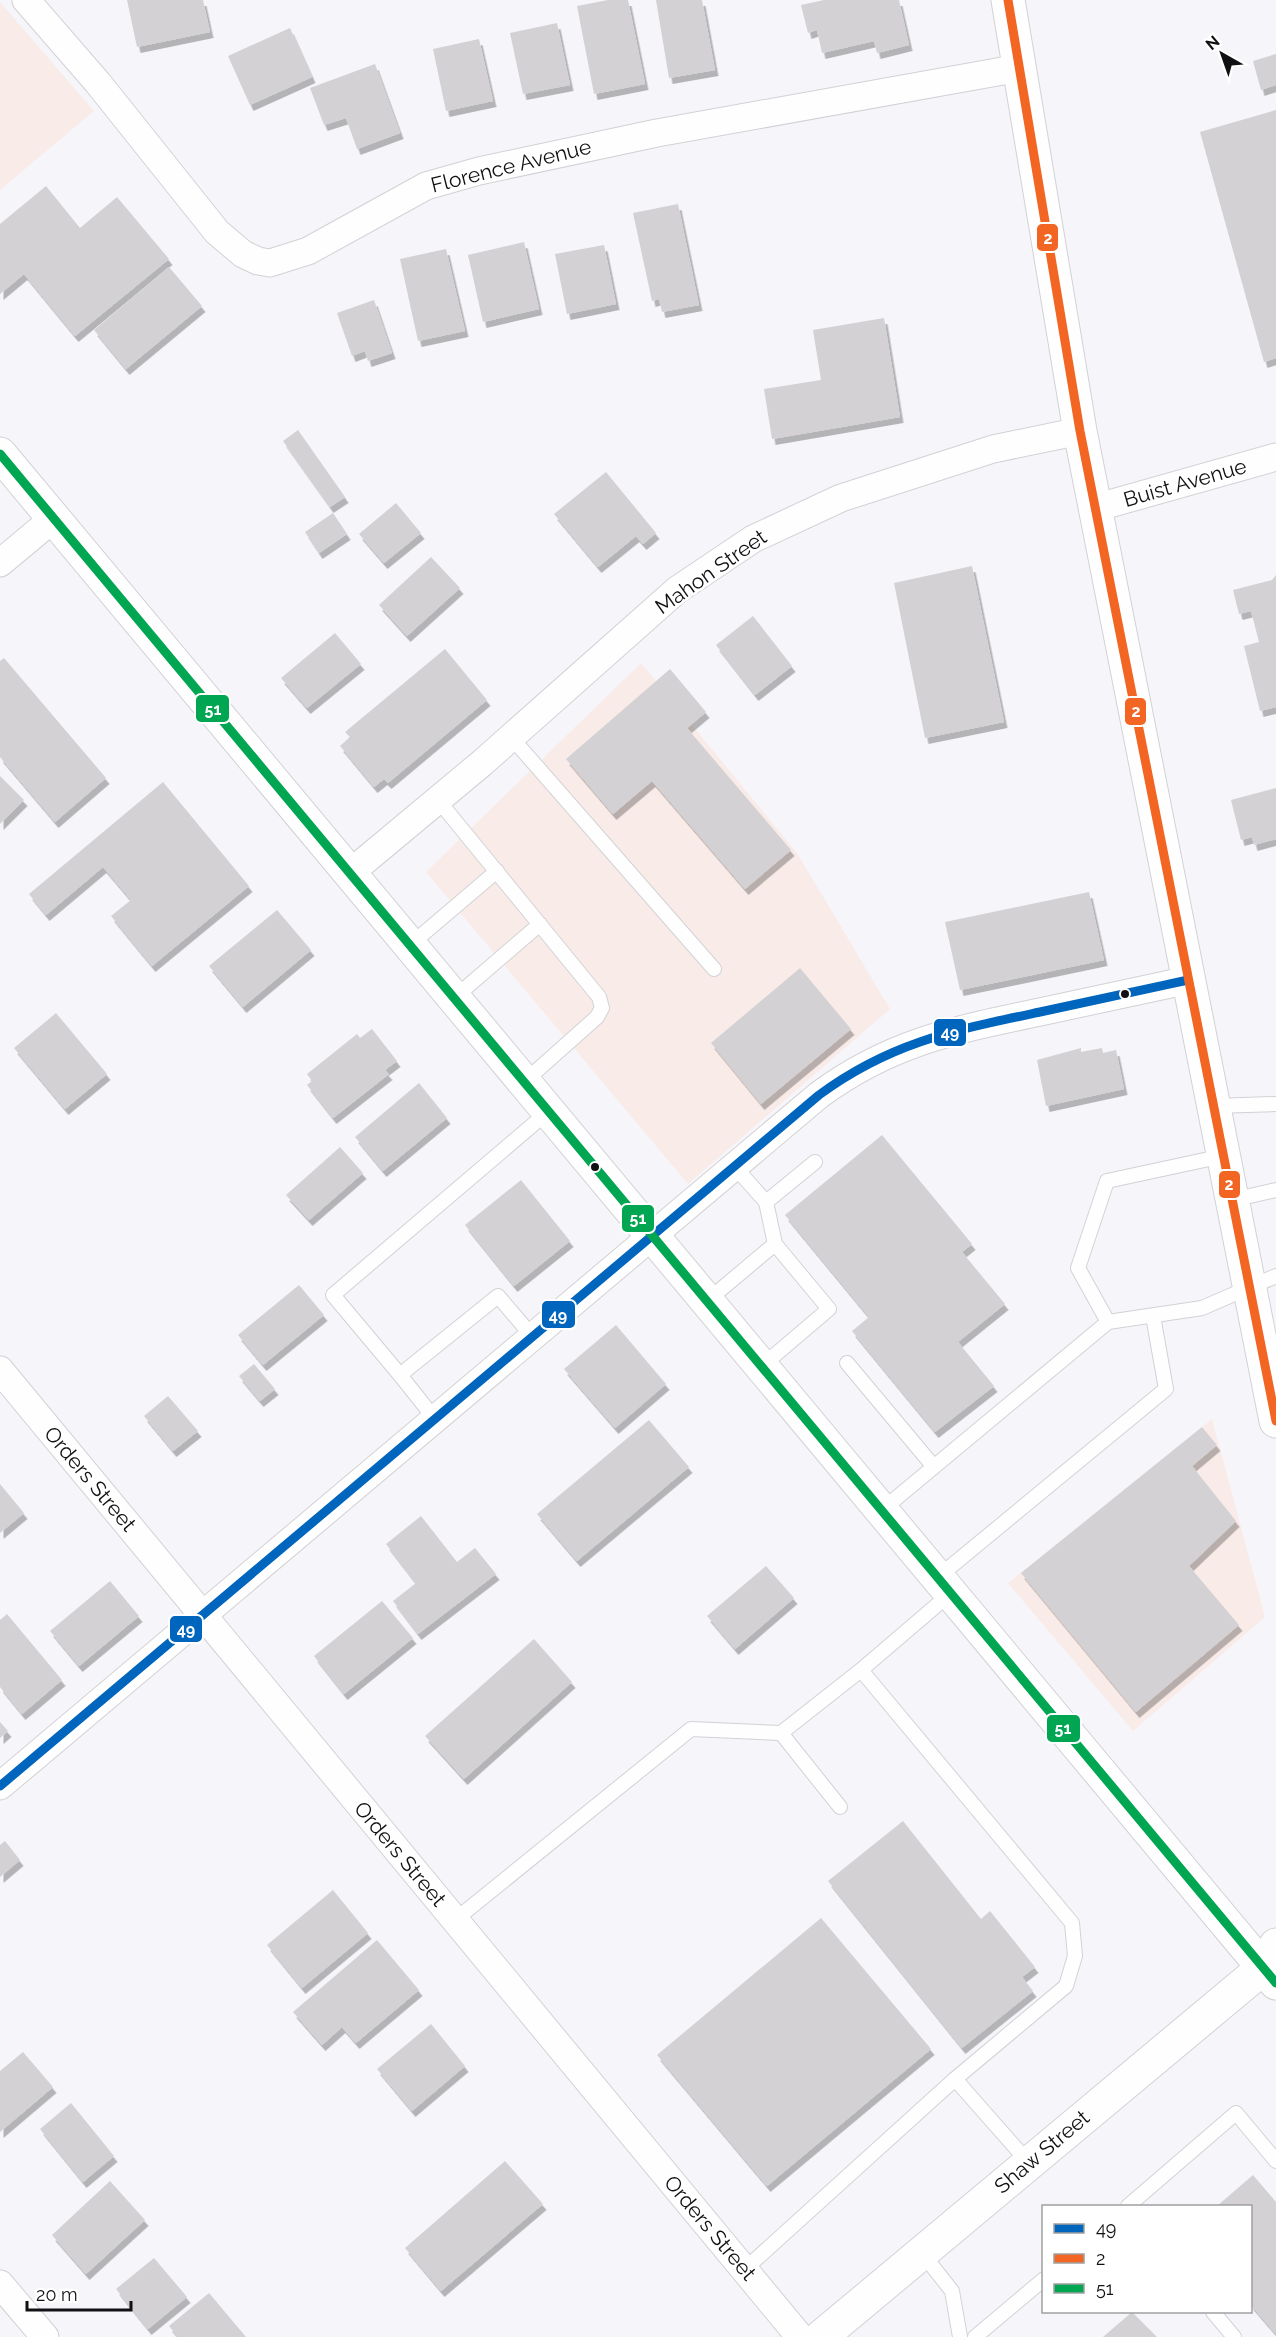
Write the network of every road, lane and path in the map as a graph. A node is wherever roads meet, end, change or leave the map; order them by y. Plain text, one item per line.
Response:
1 (26, 0) edge
2 (1008, 0) edge
3 (1019, 68) junction
4 (1080, 431) junction
5 (0, 453) edge
6 (1276, 458) edge
7 (1095, 508) junction
8 (54, 518) junction
9 (0, 563) edge
10 (511, 737) junction
11 (438, 800) junction
12 (497, 872) junction
13 (350, 873) junction
14 (540, 924) junction
15 (410, 945) junction
16 (714, 969) dead end
17 (1188, 980) junction
18 (454, 998) junction
19 (524, 1082) junction
20 (1276, 1104) edge
21 (1213, 1106) junction
22 (549, 1111) junction
23 (1223, 1155) junction
24 (815, 1162) dead end
25 (734, 1166) junction
26 (1276, 1190) edge
27 (1232, 1200) junction
28 (766, 1202) junction
29 (652, 1235) junction
30 (775, 1244) junction
31 (1263, 1281) edge
32 (707, 1301) junction
33 (1154, 1316) junction
34 (1108, 1322) junction
35 (532, 1336) junction
36 (847, 1363) dead end
37 (762, 1366) junction
38 (0, 1370) edge
39 (400, 1376) junction
40 (1275, 1408) edge
41 (435, 1419) junction
42 (934, 1467) junction
43 (882, 1510) junction
44 (944, 1585) junction
45 (203, 1615) junction
46 (861, 1670) junction
47 (781, 1733) junction
48 (0, 1786) edge
49 (840, 1807) dead end
50 (454, 1920) junction
51 (1272, 1965) edge
52 (955, 2079) junction
53 (1276, 2162) edge
54 (1029, 2163) junction
55 (1129, 2205) edge
56 (922, 2253) junction
57 (744, 2270) junction
58 (1042, 2281) edge
59 (4, 2297) edge
60 (1214, 2313) edge
61 (45, 2337) edge
62 (800, 2337) edge
63 (821, 2337) edge
64 (960, 2337) edge
65 (975, 2337) edge
66 (1234, 2337) edge

1 - 3 street, Florence Avenue
2 - 3 main road
3 - 4 main road
4 - 7 main road
4 - 10 street, Mahon Street
5 - 8 main road
6 - 7 street, Buist Avenue
7 - 17 main road
8 - 9 street
8 - 13 main road
10 - 11 street, Mahon Street
10 - 16 lane
11 - 12 lane
11 - 13 street, Mahon Street
12 - 14 lane
12 - 15 lane
13 - 15 main road
14 - 18 lane
14 - 19 lane
15 - 18 main road
17 - 21 main road
17 - 25 street
18 - 19 main road
19 - 22 main road
20 - 21 lane
21 - 23 main road
22 - 29 main road
22 - 39 lane
23 - 27 main road
23 - 34 lane
24 - 28 lane
25 - 28 lane
25 - 29 street
26 - 27 lane
27 - 31 main road
28 - 30 lane
29 - 32 main road
29 - 35 street
30 - 32 lane
30 - 37 lane
31 - 33 lane
31 - 40 main road
32 - 37 main road
33 - 34 lane
33 - 44 lane
34 - 42 lane
35 - 39 lane
35 - 41 street
36 - 42 lane
37 - 43 main road
38 - 45 street, Orders Street
39 - 41 lane
41 - 45 street
42 - 43 lane
43 - 44 main road
44 - 46 lane
44 - 51 main road
45 - 48 street
45 - 50 street, Orders Street
46 - 47 lane
46 - 52 lane
47 - 49 lane
47 - 50 lane
50 - 57 street, Orders Street
51 - 54 main road, Shaw Street
52 - 54 lane
52 - 57 lane
53 - 55 lane
54 - 56 main road, Shaw Street
56 - 63 main road, Shaw Street
56 - 64 lane
57 - 62 street, Orders Street
58 - 65 lane
59 - 61 street
60 - 66 lane

